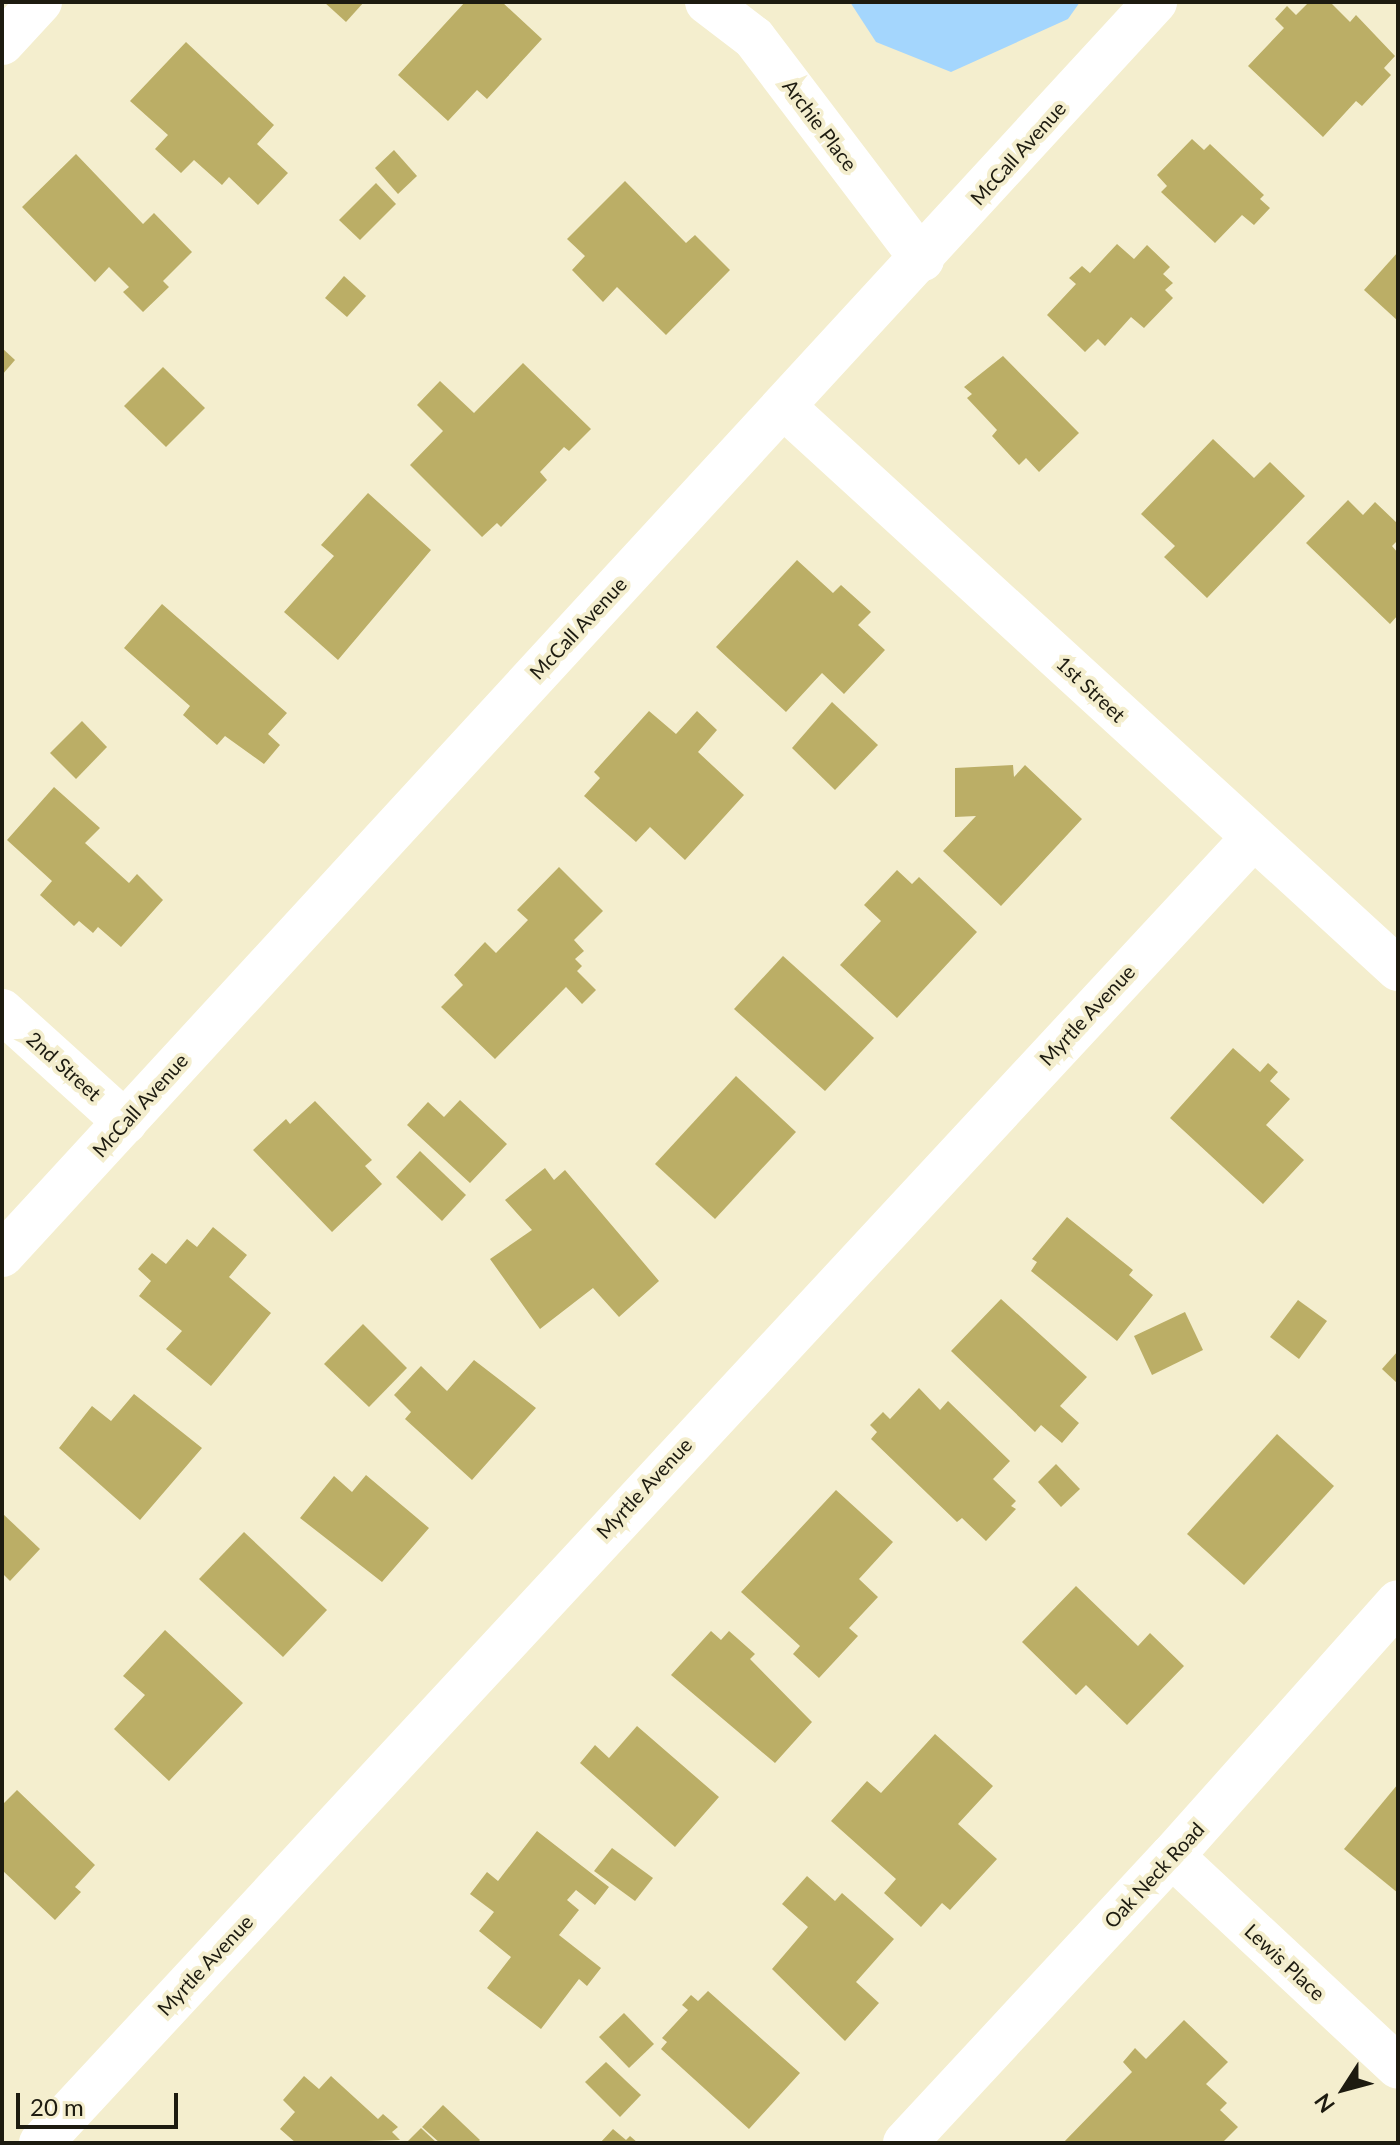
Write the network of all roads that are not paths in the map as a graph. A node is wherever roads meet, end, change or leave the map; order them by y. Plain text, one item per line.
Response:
1 (40, 2) edge
2 (707, 2) edge
3 (1155, 2) edge
4 (746, 20) edge
5 (2, 43) edge
6 (922, 259) junction
7 (785, 408) junction
8 (1253, 838) junction
9 (1398, 969) edge
10 (2, 1011) edge
11 (125, 1122) junction
12 (2, 1255) edge
13 (1398, 1602) edge
14 (1172, 1856) junction
15 (1398, 2067) edge
16 (41, 2143) edge
17 (905, 2143) edge

1 - 5 street
2 - 4 street, Archie Place
3 - 6 street, McCall Avenue
4 - 6 street, Archie Place
6 - 7 street, McCall Avenue
7 - 8 street, 1st Street
7 - 11 street, McCall Avenue
8 - 9 street, 1st Street
8 - 16 street, Myrtle Avenue
10 - 11 street, 2nd Street
11 - 12 street, McCall Avenue
13 - 14 street, Oak Neck Road
14 - 15 street, Lewis Place
14 - 17 street, Oak Neck Road

